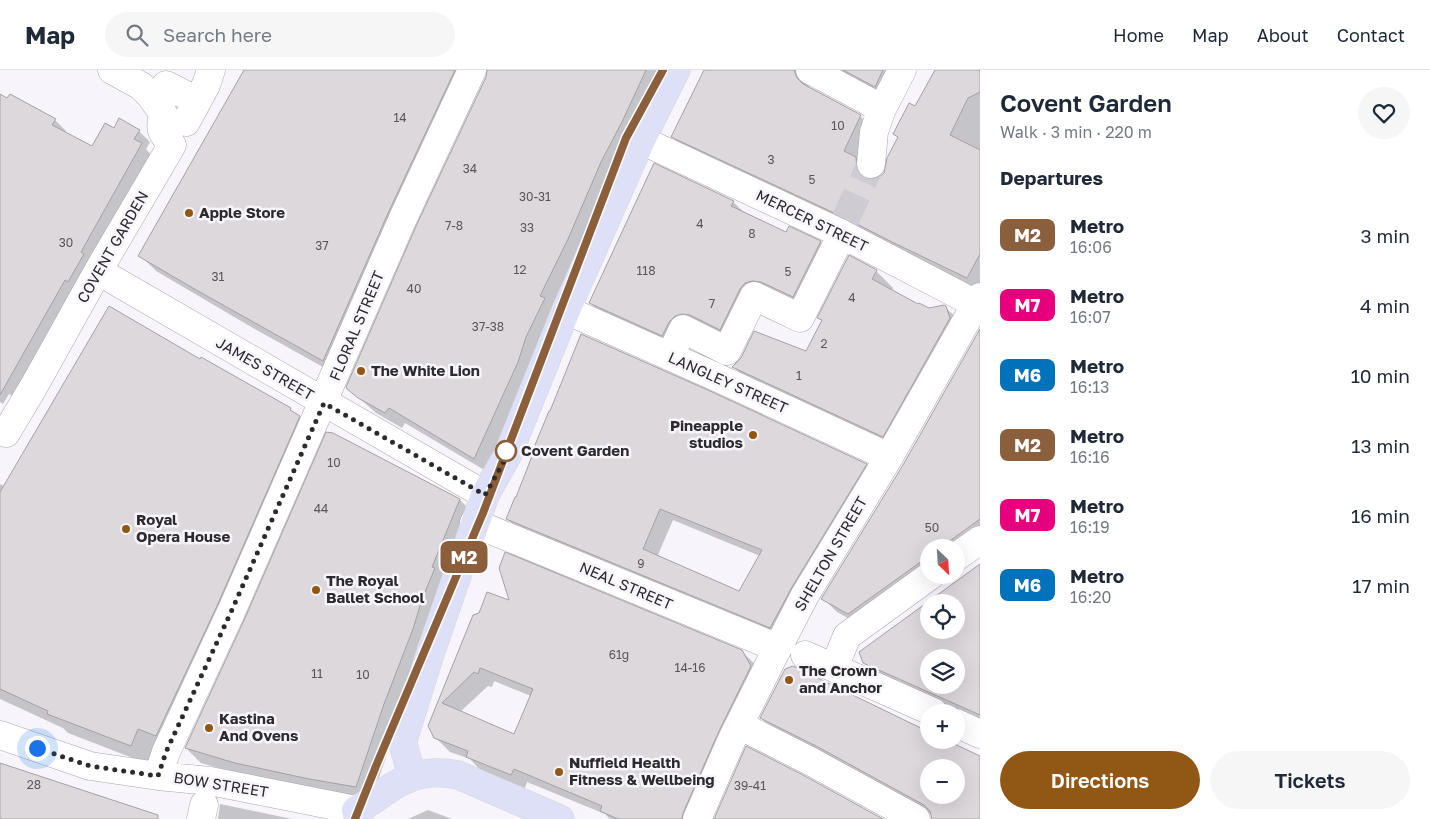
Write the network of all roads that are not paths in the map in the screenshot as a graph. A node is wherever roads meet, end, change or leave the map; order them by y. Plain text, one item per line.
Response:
1 (112, 70) edge
2 (211, 70) edge
3 (472, 70) edge
4 (676, 70) edge
5 (810, 70) edge
6 (902, 70) edge
7 (166, 85) dead end
8 (881, 111) junction
9 (641, 140) junction
10 (871, 164) tunnel mouth
11 (841, 229) junction
12 (98, 271) junction
13 (979, 302) edge
14 (566, 310) junction
15 (727, 351) junction
16 (670, 356) junction
17 (716, 377) junction
18 (324, 403) junction
19 (0, 430) edge
20 (889, 456) junction
21 (485, 495) junction
22 (474, 523) junction
23 (980, 540) edge
24 (965, 551) edge
25 (920, 583) edge
26 (778, 648) junction
27 (805, 655) dead end
28 (837, 669) junction
29 (920, 707) edge
30 (739, 725) junction
31 (965, 727) edge
32 (980, 734) edge
33 (0, 735) edge
34 (158, 776) junction
35 (412, 776) junction
36 (357, 815) edge
37 (910, 816) edge
38 (560, 819) edge
39 (697, 819) edge

1 - 12 street, COVENT GARDEN
2 - 7 street
3 - 18 street, FLORAL STREET
4 - 9 main road
5 - 8 street
6 - 8 street
8 - 10 street
9 - 11 street, MERCER STREET
9 - 14 main road
11 - 13 street, MERCER STREET
11 - 15 street
12 - 18 street, JAMES STREET
12 - 19 street, COVENT GARDEN
13 - 20 street, SHELTON STREET
14 - 16 street, LANGLEY STREET
14 - 21 main road
15 - 16 street
15 - 17 street
16 - 17 street, LANGLEY STREET
17 - 20 street, LANGLEY STREET
18 - 21 street, JAMES STREET
18 - 34 street, FLORAL STREET
20 - 26 street, SHELTON STREET
21 - 22 main road
22 - 26 street, NEAL STREET
22 - 35 main road
23 - 24 street
25 - 28 street
26 - 30 street, SHELTON STREET
27 - 28 street
28 - 29 street
30 - 37 street
30 - 39 street, SHELTON STREET
31 - 32 street
33 - 34 street, BOW STREET
34 - 36 street, BOW STREET
35 - 36 main road
35 - 38 main road

